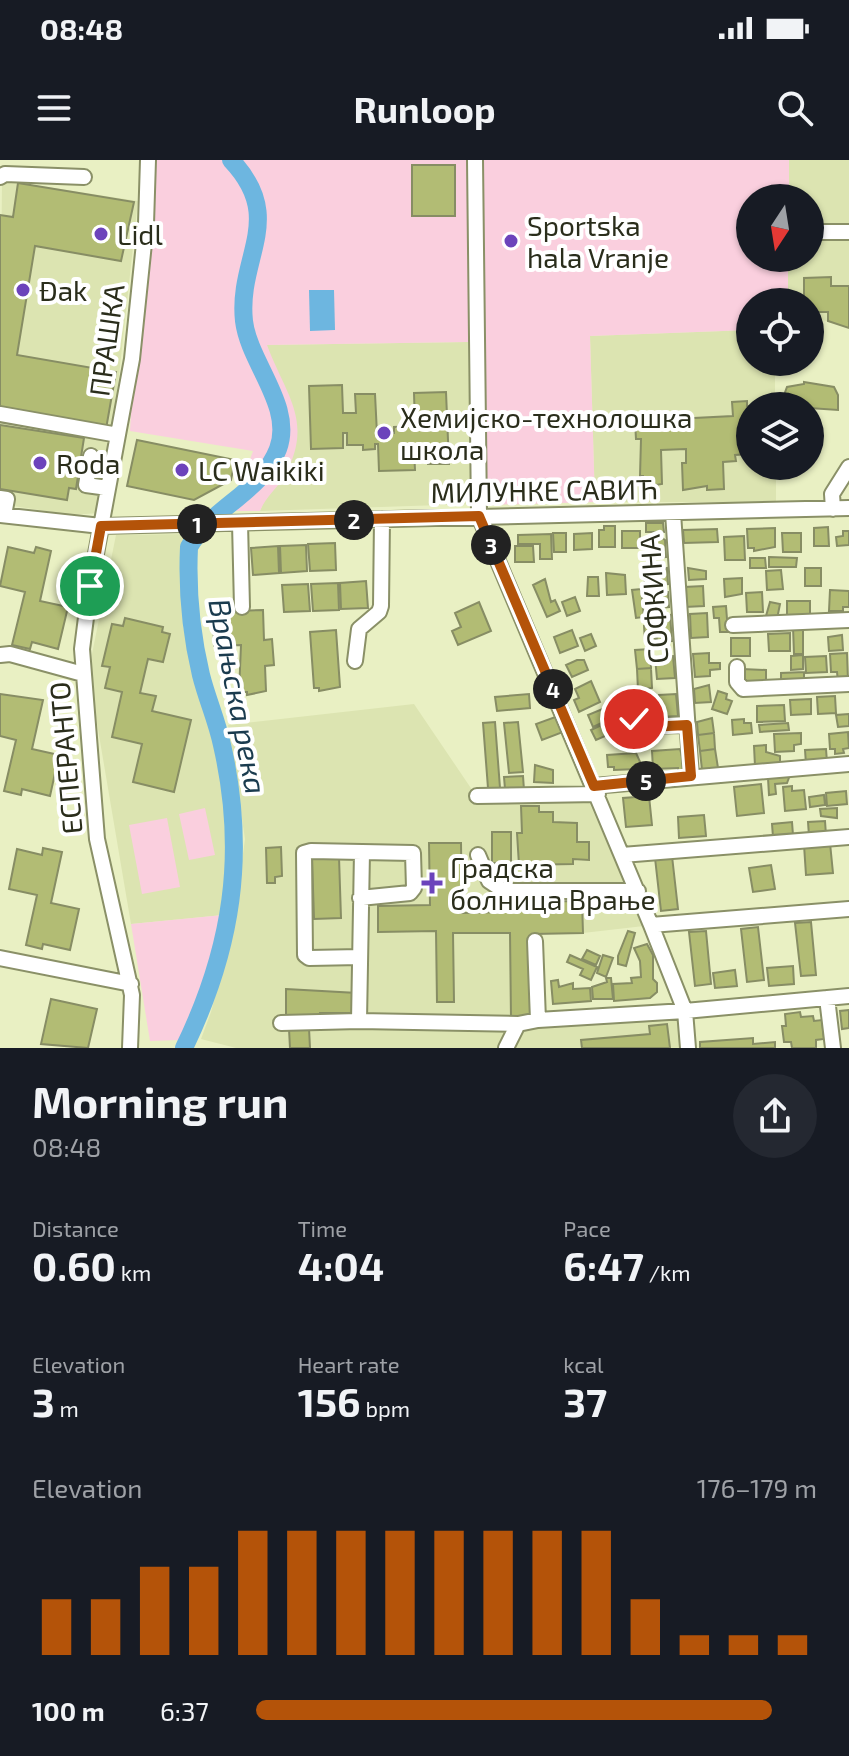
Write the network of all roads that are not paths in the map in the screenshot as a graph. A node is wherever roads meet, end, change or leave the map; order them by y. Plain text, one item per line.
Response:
1 (148, 160) edge
2 (475, 160) edge
3 (0, 177) edge
4 (84, 177) dead end
5 (824, 232) edge
6 (849, 232) edge
7 (0, 414) edge
8 (118, 435) junction
9 (91, 456) dead end
10 (849, 467) edge
11 (108, 488) junction
12 (0, 498) edge
13 (849, 508) edge
14 (833, 509) junction
15 (673, 513) junction
16 (2, 515) edge
17 (479, 516) junction
18 (382, 519) junction
19 (233, 523) junction
20 (101, 526) junction
21 (242, 607) dead end
22 (849, 620) edge
23 (733, 625) dead end
24 (0, 655) edge
25 (355, 661) dead end
26 (737, 667) dead end
27 (83, 674) junction
28 (849, 684) edge
29 (628, 707) dead end
30 (687, 725) junction
31 (849, 764) edge
32 (691, 776) junction
33 (596, 790) junction
34 (477, 796) dead end
35 (849, 837) edge
36 (362, 852) junction
37 (478, 855) dead end
38 (622, 855) junction
39 (638, 891) junction
40 (360, 898) junction
41 (849, 909) edge
42 (651, 925) junction
43 (535, 941) dead end
44 (360, 957) junction
45 (0, 958) edge
46 (131, 984) junction
47 (849, 996) edge
48 (827, 998) junction
49 (685, 1011) junction
50 (538, 1020) junction
51 (359, 1021) junction
52 (281, 1023) dead end
53 (518, 1024) junction
54 (130, 1048) edge
55 (506, 1048) edge
56 (688, 1048) edge
57 (833, 1048) edge

1 - 8 street, ПРАШКА
2 - 17 street
3 - 4 street
5 - 6 street
7 - 8 street
8 - 11 street, ПРАШКА
9 - 11 street
10 - 14 street
11 - 20 street, ПРАШКА
12 - 16 street
13 - 14 street, МИЛУНКЕ САВИЋ
14 - 15 street, МИЛУНКЕ САВИЋ
15 - 17 street, МИЛУНКЕ САВИЋ
15 - 30 street, СОФКИНА
16 - 20 street, МИЛУНКЕ САВИЋ
17 - 18 street, МИЛУНКЕ САВИЋ
17 - 33 street
18 - 19 street, МИЛУНКЕ САВИЋ
18 - 25 street
19 - 20 street, МИЛУНКЕ САВИЋ
19 - 21 street
20 - 27 street, ЕСПЕРАНТО
22 - 23 street
24 - 27 street
26 - 28 street
27 - 46 street, ЕСПЕРАНТО
29 - 30 street
30 - 32 street, СОФКИНА
31 - 32 street
32 - 33 street
33 - 34 street
33 - 38 street
35 - 38 street
36 - 40 street
36 - 40 street
36 - 44 street
37 - 39 street
38 - 39 street
39 - 42 street
40 - 44 street
41 - 42 street
42 - 49 street
43 - 50 street
44 - 51 street
45 - 46 street
46 - 54 street, ЕСПЕРАНТО
47 - 48 street
48 - 49 street
48 - 57 street
49 - 50 street
49 - 56 street
50 - 53 street
51 - 52 street
51 - 53 street
53 - 55 street

